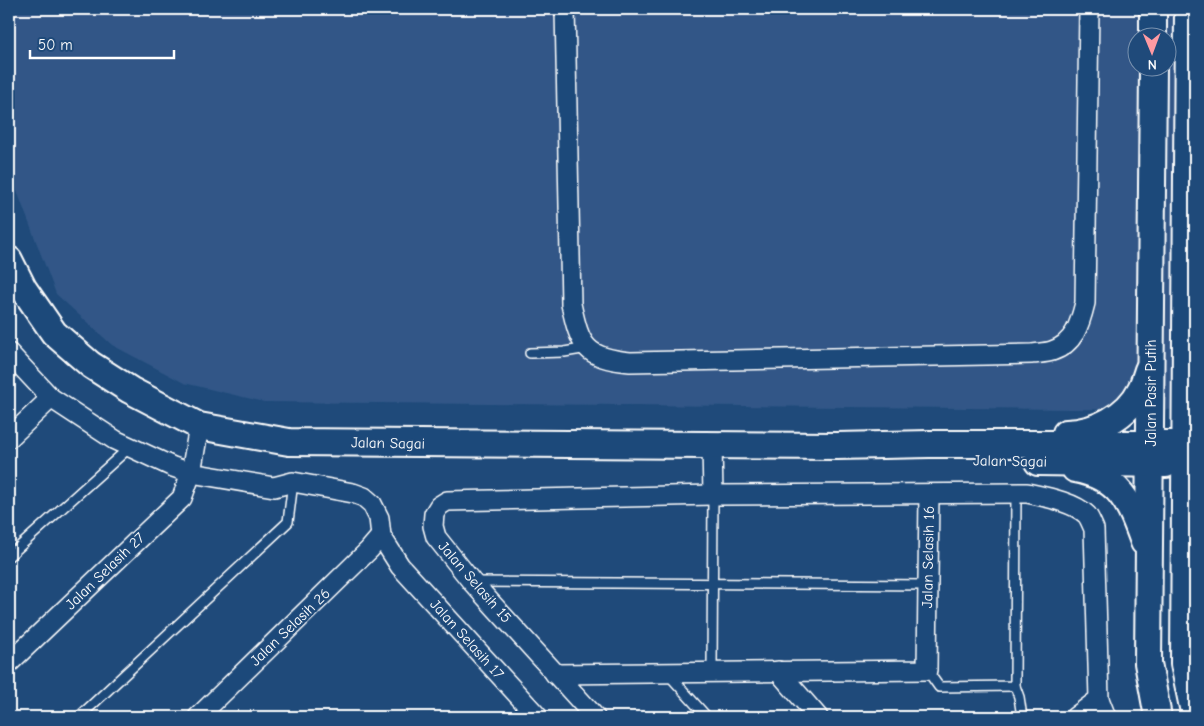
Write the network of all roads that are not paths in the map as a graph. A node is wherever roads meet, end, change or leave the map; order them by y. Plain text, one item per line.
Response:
1 (565, 9) edge
2 (1089, 9) edge
3 (1153, 9) edge
4 (1188, 9) edge
5 (1153, 28) edge
6 (1153, 78) edge
7 (9, 260) edge
8 (588, 348) junction
9 (9, 353) edge
10 (530, 354) dead end
11 (1185, 361) junction
12 (1151, 362) junction
13 (1195, 385) edge
14 (51, 398) junction
15 (199, 426) junction
16 (9, 438) edge
17 (712, 444) junction
18 (929, 444) junction
19 (837, 446) junction
20 (130, 447) junction
21 (1150, 454) junction
22 (1190, 455) edge
23 (1025, 461) junction
24 (191, 473) junction
25 (293, 482) junction
26 (1016, 493) junction
27 (929, 494) junction
28 (713, 495) junction
29 (1195, 522) edge
30 (381, 536) junction
31 (1184, 554) junction
32 (9, 556) edge
33 (1149, 557) junction
34 (472, 582) junction
35 (713, 583) junction
36 (928, 585) junction
37 (9, 663) edge
38 (927, 670) junction
39 (778, 671) junction
40 (667, 672) junction
41 (712, 672) junction
42 (555, 674) junction
43 (1015, 686) junction
44 (1099, 699) junction
45 (79, 717) edge
46 (198, 717) edge
47 (538, 717) edge
48 (595, 717) edge
49 (707, 717) edge
50 (818, 717) edge
51 (1022, 717) edge
52 (1075, 717) edge
53 (1106, 717) edge
54 (1158, 717) edge
55 (1195, 717) edge

1 - 8 street
2 - 8 street
3 - 5 main road
4 - 11 main road
6 - 12 main road, Jalan Pasir Putih
7 - 15 main road, Jalan Sagai
8 - 10 lane
9 - 14 street, Jalan Selasih 17
11 - 13 main road
11 - 22 main road
12 - 18 main road
12 - 21 main road, Jalan Pasir Putih
14 - 16 street
14 - 20 street, Jalan Selasih 17
15 - 17 main road, Jalan Sagai
15 - 24 street, Jalan Selasih 27
17 - 19 main road, Jalan Sagai
17 - 28 street
18 - 19 main road, Jalan Sagai
18 - 21 main road, Jalan Sagai
19 - 23 main road, Jalan Sagai
20 - 24 street, Jalan Selasih 17
20 - 32 lane
21 - 22 main road, Jalan Sagai
21 - 23 main road, Jalan Sagai
21 - 33 main road, Jalan Pasir Putih
22 - 31 main road
23 - 33 main road
24 - 25 street, Jalan Selasih 17
24 - 37 street, Jalan Selasih 27
25 - 30 street, Jalan Selasih 17
25 - 45 lane
26 - 27 street, Jalan Selasih 16
26 - 43 lane
26 - 44 street, Jalan Selasih 16
27 - 28 street, Jalan Selasih 15
27 - 36 street, Jalan Selasih 16
28 - 34 street, Jalan Selasih 15
28 - 35 lane
29 - 31 main road
30 - 46 street, Jalan Selasih 26
30 - 47 street, Jalan Selasih 17
31 - 55 main road
33 - 54 main road, Jalan Pasir Putih
34 - 35 lane
34 - 42 street, Jalan Selasih 15
35 - 36 lane
35 - 41 lane
36 - 38 street, Jalan Selasih 16
38 - 39 street
38 - 43 lane
39 - 41 street
39 - 50 street
40 - 41 street
40 - 42 street
40 - 49 lane
42 - 48 street, Jalan Selasih 15
43 - 51 lane
44 - 52 street
44 - 53 street, Jalan Selasih 16

